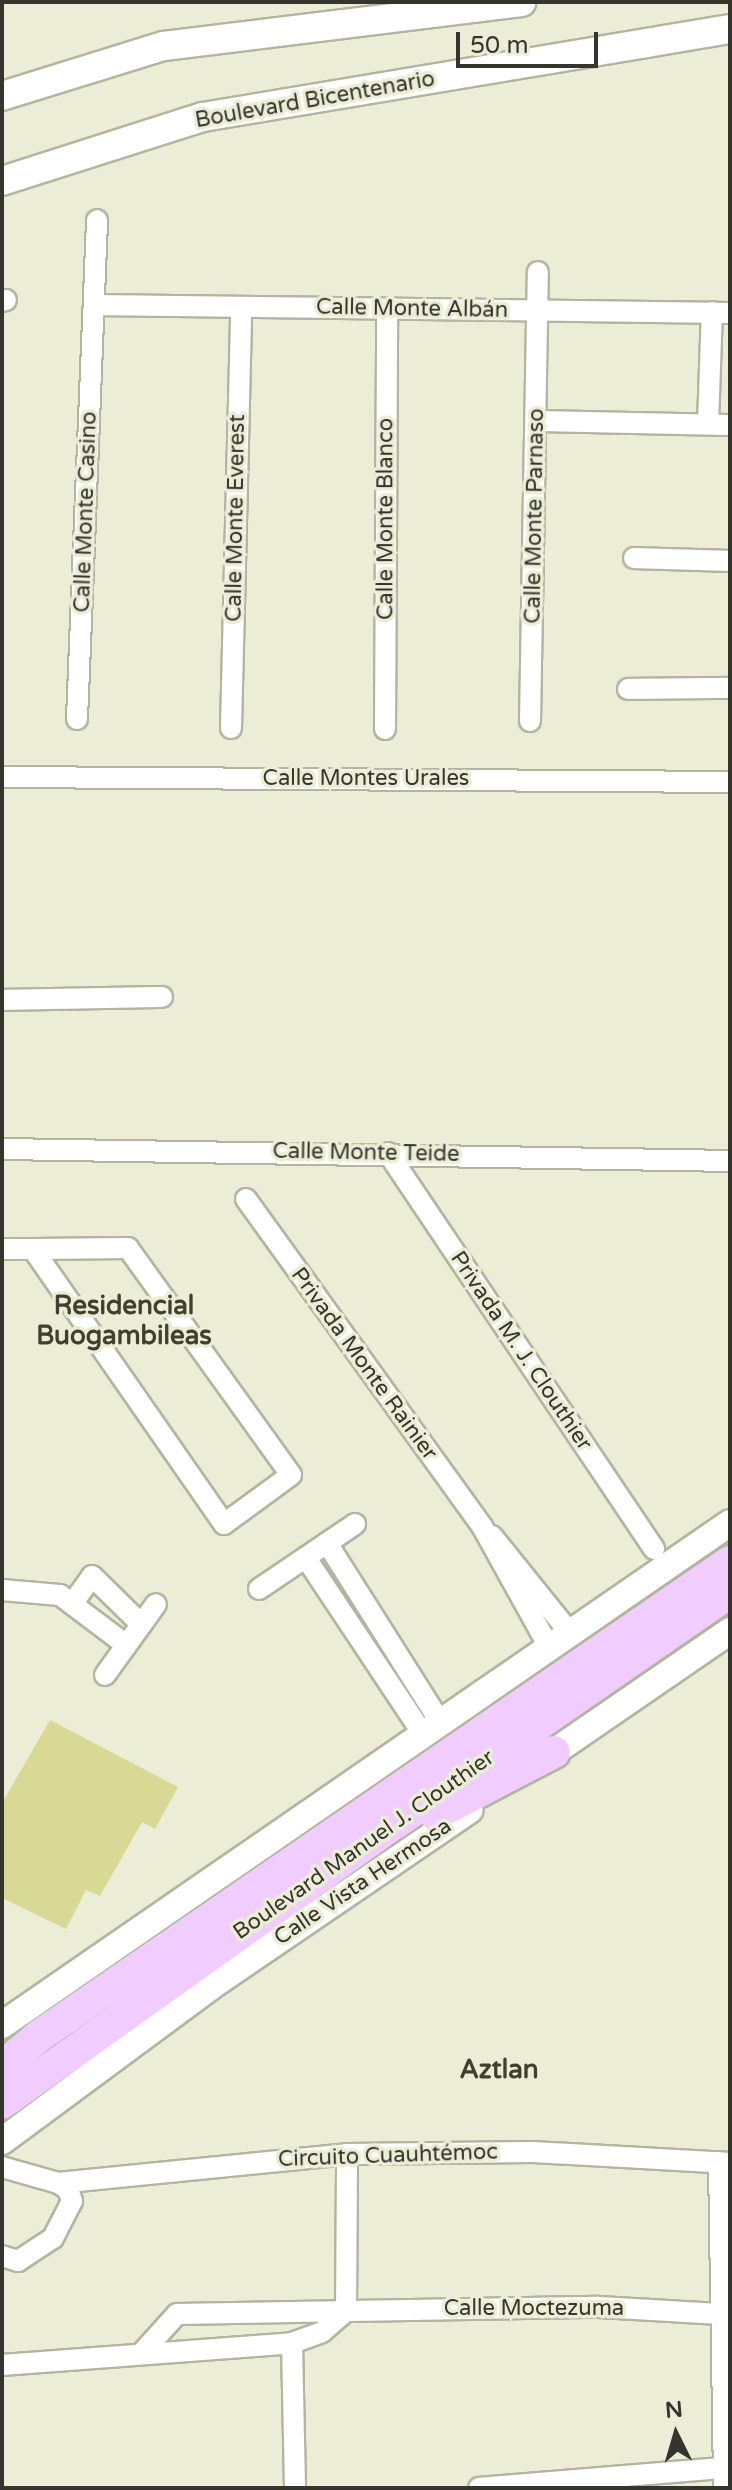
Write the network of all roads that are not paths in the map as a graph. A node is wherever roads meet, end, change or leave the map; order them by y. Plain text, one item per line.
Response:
1 (521, 2) edge
2 (730, 29) edge
3 (2, 96) edge
4 (2, 181) edge
5 (97, 220) dead end
6 (538, 272) dead end
7 (94, 305) junction
8 (241, 307) junction
9 (387, 309) junction
10 (538, 310) junction
11 (721, 312) edge
12 (537, 421) junction
13 (708, 424) junction
14 (730, 425) edge
15 (634, 558) dead end
16 (730, 561) edge
17 (730, 688) edge
18 (628, 689) dead end
19 (77, 719) dead end
20 (530, 721) dead end
21 (231, 728) dead end
22 (385, 729) dead end
23 (2, 777) edge
24 (730, 782) edge
25 (162, 997) dead end
26 (2, 1000) edge
27 (2, 1149) edge
28 (388, 1153) junction
29 (730, 1161) edge
30 (246, 1199) dead end
31 (2, 1249) edge
32 (33, 1249) junction
33 (730, 1523) edge
34 (355, 1524) dead end
35 (327, 1543) junction
36 (654, 1549) dead end
37 (306, 1558) junction
38 (730, 1562) edge
39 (259, 1589) dead end
40 (2, 1590) edge
41 (730, 1592) edge
42 (72, 1604) junction
43 (156, 1604) dead end
44 (141, 1624) junction
45 (730, 1631) edge
46 (560, 1640) junction
47 (126, 1645) junction
48 (105, 1675) dead end
49 (432, 1728) junction
50 (554, 1752) junction
51 (366, 1843) junction
52 (2, 2025) edge
53 (2, 2067) edge
54 (2, 2103) edge
55 (2, 2141) edge
56 (347, 2154) junction
57 (724, 2163) edge
58 (2, 2167) edge
59 (58, 2183) junction
60 (2, 2256) edge
61 (346, 2311) junction
62 (721, 2314) junction
63 (292, 2343) junction
64 (141, 2354) junction
65 (2, 2365) edge
66 (724, 2478) edge
67 (295, 2488) edge
68 (479, 2488) edge

1 - 3 main road
2 - 4 main road, Boulevard Bicentenario
5 - 7 street, Calle Monte Casino
6 - 10 street, Calle Monte Parnaso
7 - 8 street, Calle Monte Albán
7 - 19 street, Calle Monte Casino
8 - 9 street, Calle Monte Albán
8 - 21 street, Calle Monte Everest
9 - 10 street, Calle Monte Albán
9 - 22 street, Calle Monte Blanco
10 - 11 street, Calle Monte Albán
10 - 12 street, Calle Monte Parnaso
11 - 13 street
12 - 13 street
12 - 20 street, Calle Monte Parnaso
13 - 14 street
15 - 16 street
17 - 18 street
23 - 24 street, Calle Montes Urales
25 - 26 street
27 - 28 street, Calle Monte Teide
28 - 29 street, Calle Monte Teide
28 - 36 street, Privada M. J. Clouthier
30 - 46 street, Privada Monte Rainier
31 - 32 street
32 - 32 street
33 - 46 street
34 - 35 street
35 - 37 street
35 - 49 street
37 - 39 street
37 - 49 street
38 - 53 main road, Boulevard Manuel J. Clouthier
40 - 42 street
41 - 51 main road, Boulevard Manuel J. Clouthier
42 - 44 street
42 - 47 street
43 - 44 street
44 - 47 street
45 - 50 street, Calle Vista Hermosa
46 - 49 street
47 - 48 street
49 - 52 street
50 - 51 main road
50 - 55 street, Calle Vista Hermosa
51 - 54 main road, Boulevard Manuel J. Clouthier
56 - 57 street, Circuito Cuauhtémoc
56 - 59 street, Circuito Cuauhtémoc
56 - 61 street
57 - 62 street, Circuito Cuauhtémoc
58 - 59 street, Circuito Cuauhtémoc
59 - 60 street
61 - 62 street, Calle Moctezuma
61 - 63 street
61 - 64 street, Calle Moctezuma
62 - 66 street, Circuito Cuauhtémoc
63 - 64 street
63 - 67 street
64 - 65 street
66 - 68 street

